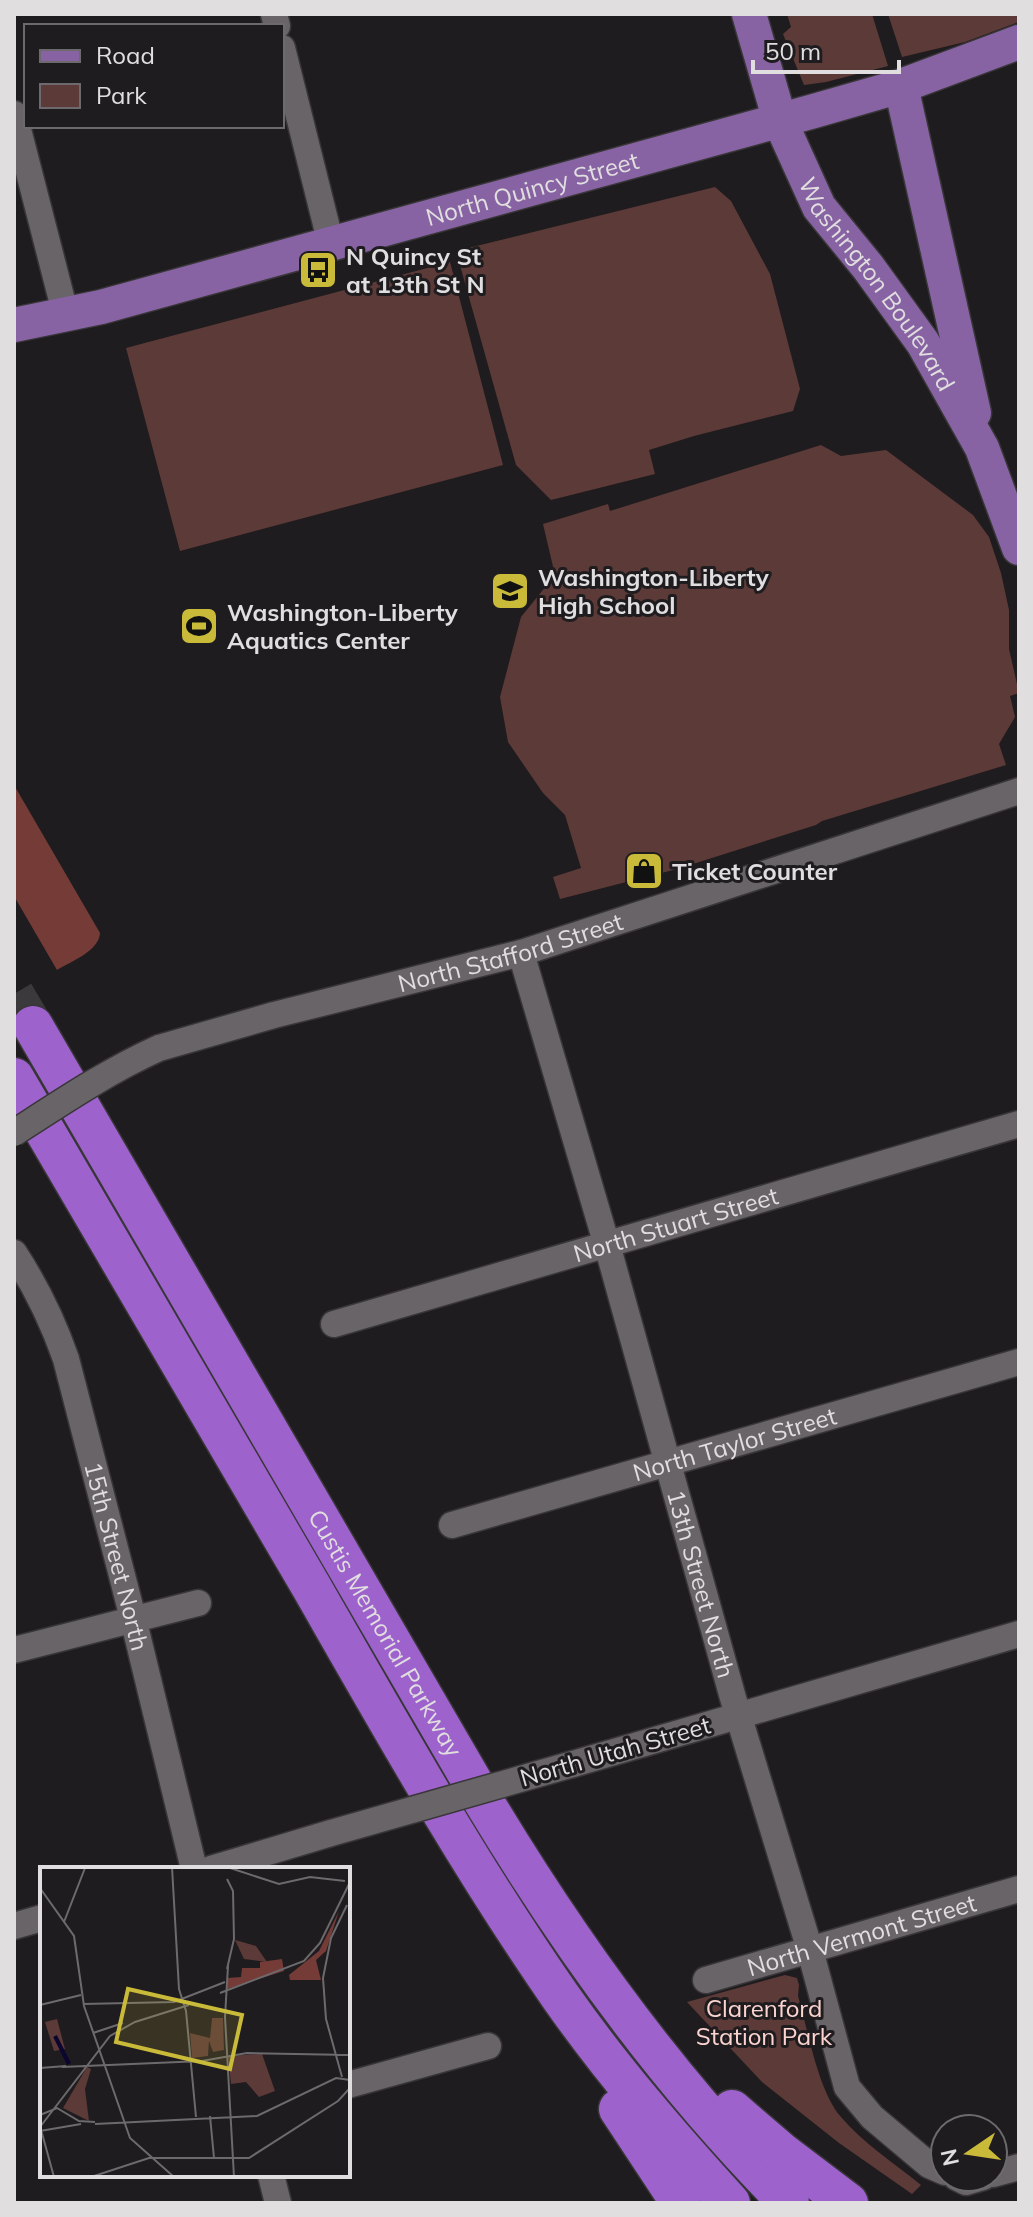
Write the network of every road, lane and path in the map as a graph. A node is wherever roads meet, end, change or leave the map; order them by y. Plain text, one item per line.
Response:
1 (749, 14) edge
2 (1019, 42) edge
3 (284, 56) edge
4 (901, 86) junction
5 (14, 114) edge
6 (780, 121) junction
7 (331, 244) junction
8 (34, 323) edge
9 (982, 448) junction
10 (1018, 543) edge
11 (1019, 791) edge
12 (521, 953) junction
13 (33, 1026) tunnel mouth
14 (14, 1078) edge
15 (1019, 1124) edge
16 (14, 1133) edge
17 (606, 1243) junction
18 (14, 1253) edge
19 (334, 1324) dead end
20 (1019, 1362) edge
21 (667, 1462) junction
22 (452, 1525) dead end
23 (198, 1603) dead end
24 (133, 1618) junction
25 (1019, 1634) edge
26 (14, 1650) edge
27 (363, 1677) junction
28 (739, 1715) junction
29 (513, 1850) junction
30 (194, 1867) edge
31 (218, 1867) edge
32 (1019, 1889) edge
33 (40, 1919) edge
34 (14, 1926) edge
35 (810, 1950) junction
36 (706, 1980) dead end
37 (488, 2046) dead end
38 (350, 2084) edge
39 (929, 2165) edge
40 (272, 2177) edge
41 (278, 2203) edge
42 (681, 2203) edge
43 (730, 2203) edge
44 (789, 2203) edge
45 (848, 2203) edge

1 - 6 main road, Washington Boulevard
2 - 4 main road, North Quincy Street
3 - 7 street
4 - 6 main road, North Quincy Street
4 - 9 main road
5 - 8 street
6 - 7 main road, North Quincy Street
6 - 9 main road, Washington Boulevard
7 - 8 main road, North Quincy Street
9 - 10 main road, Washington Boulevard
11 - 12 street, North Stafford Street
12 - 16 street, North Stafford Street, bridge
12 - 17 street, 13th Street North
13 - 29 highway, Custis Memorial Parkway
14 - 27 highway, Custis Memorial Parkway
15 - 17 street, North Stuart Street
17 - 19 street, North Stuart Street
17 - 21 street, 13th Street North
18 - 24 street, 15th Street North
20 - 21 street, North Taylor Street
21 - 22 street, North Taylor Street
21 - 28 street, 13th Street North
23 - 24 street
24 - 26 street
24 - 30 street, 15th Street North
25 - 28 street, North Utah Street
27 - 42 highway
27 - 43 highway, Custis Memorial Parkway
28 - 31 street, North Utah Street, bridge
28 - 35 street, 13th Street North
29 - 44 highway, Custis Memorial Parkway
29 - 45 highway
32 - 35 street, North Vermont Street
33 - 34 street
35 - 36 street, North Vermont Street
35 - 39 street, 13th Street North
37 - 38 street
40 - 41 street

